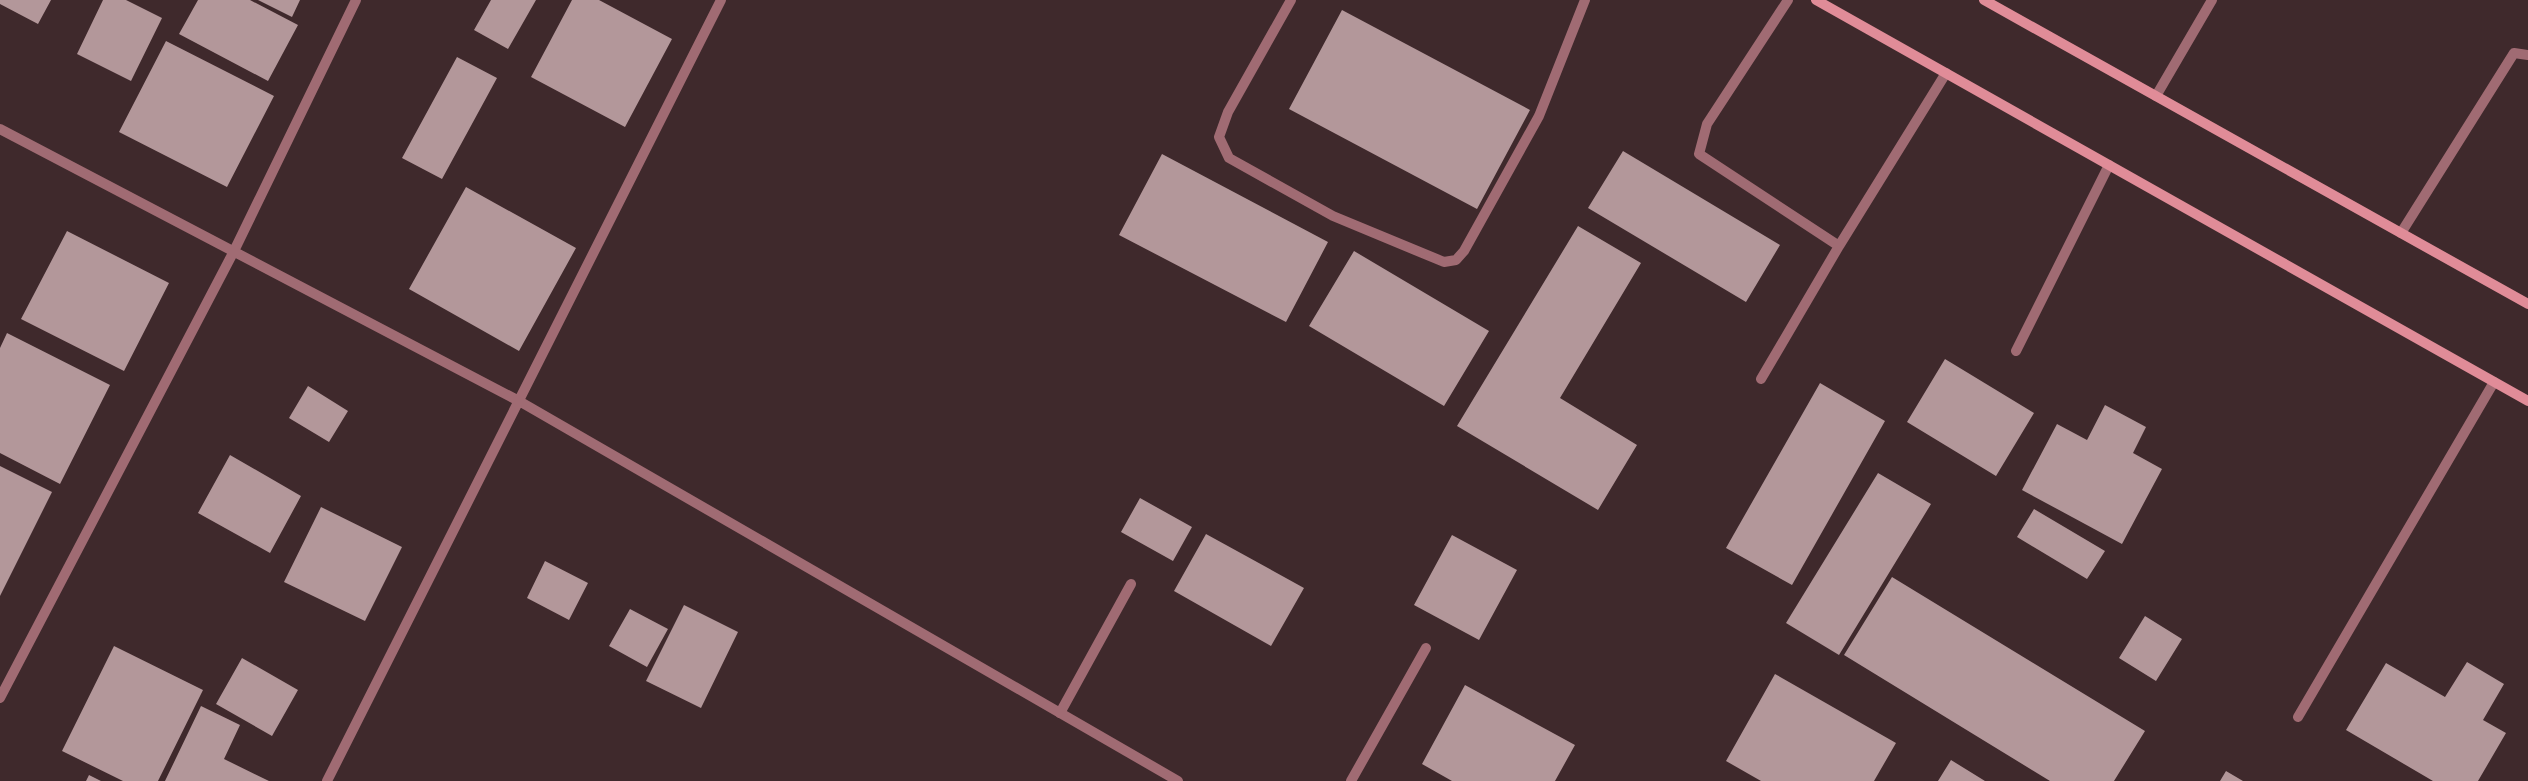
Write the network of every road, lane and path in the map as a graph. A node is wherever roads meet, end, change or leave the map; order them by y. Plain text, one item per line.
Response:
1 (356, 0) edge
2 (721, 0) edge
3 (1291, 0) edge
4 (1585, 0) edge
5 (1788, 0) edge
6 (1816, 0) edge
7 (1984, 0) edge
8 (2212, 0) edge
9 (2528, 55) edge
10 (1946, 73) junction
11 (2156, 96) junction
12 (0, 128) edge
13 (2109, 165) junction
14 (2401, 233) junction
15 (1839, 246) junction
16 (234, 251) junction
17 (2528, 304) edge
18 (2016, 351) dead end
19 (1761, 379) dead end
20 (2494, 382) junction
21 (519, 401) junction
22 (2528, 401) edge
23 (1131, 584) dead end
24 (1426, 648) dead end
25 (3, 683) edge
26 (0, 698) edge
27 (1060, 713) junction
28 (2298, 717) dead end
29 (326, 781) edge
30 (1178, 781) edge
31 (1351, 781) edge

1 - 16 street
2 - 21 street
3 - 4 street
5 - 15 street
6 - 10 main road
7 - 11 main road
8 - 11 street
9 - 14 street
10 - 13 main road
10 - 15 street
11 - 14 main road
12 - 16 street
13 - 18 street
13 - 20 main road
14 - 17 main road
15 - 19 street
16 - 21 street
16 - 25 street
20 - 22 main road
20 - 28 street
21 - 27 street
21 - 29 street
23 - 27 street
24 - 31 street
25 - 26 street
27 - 30 street

